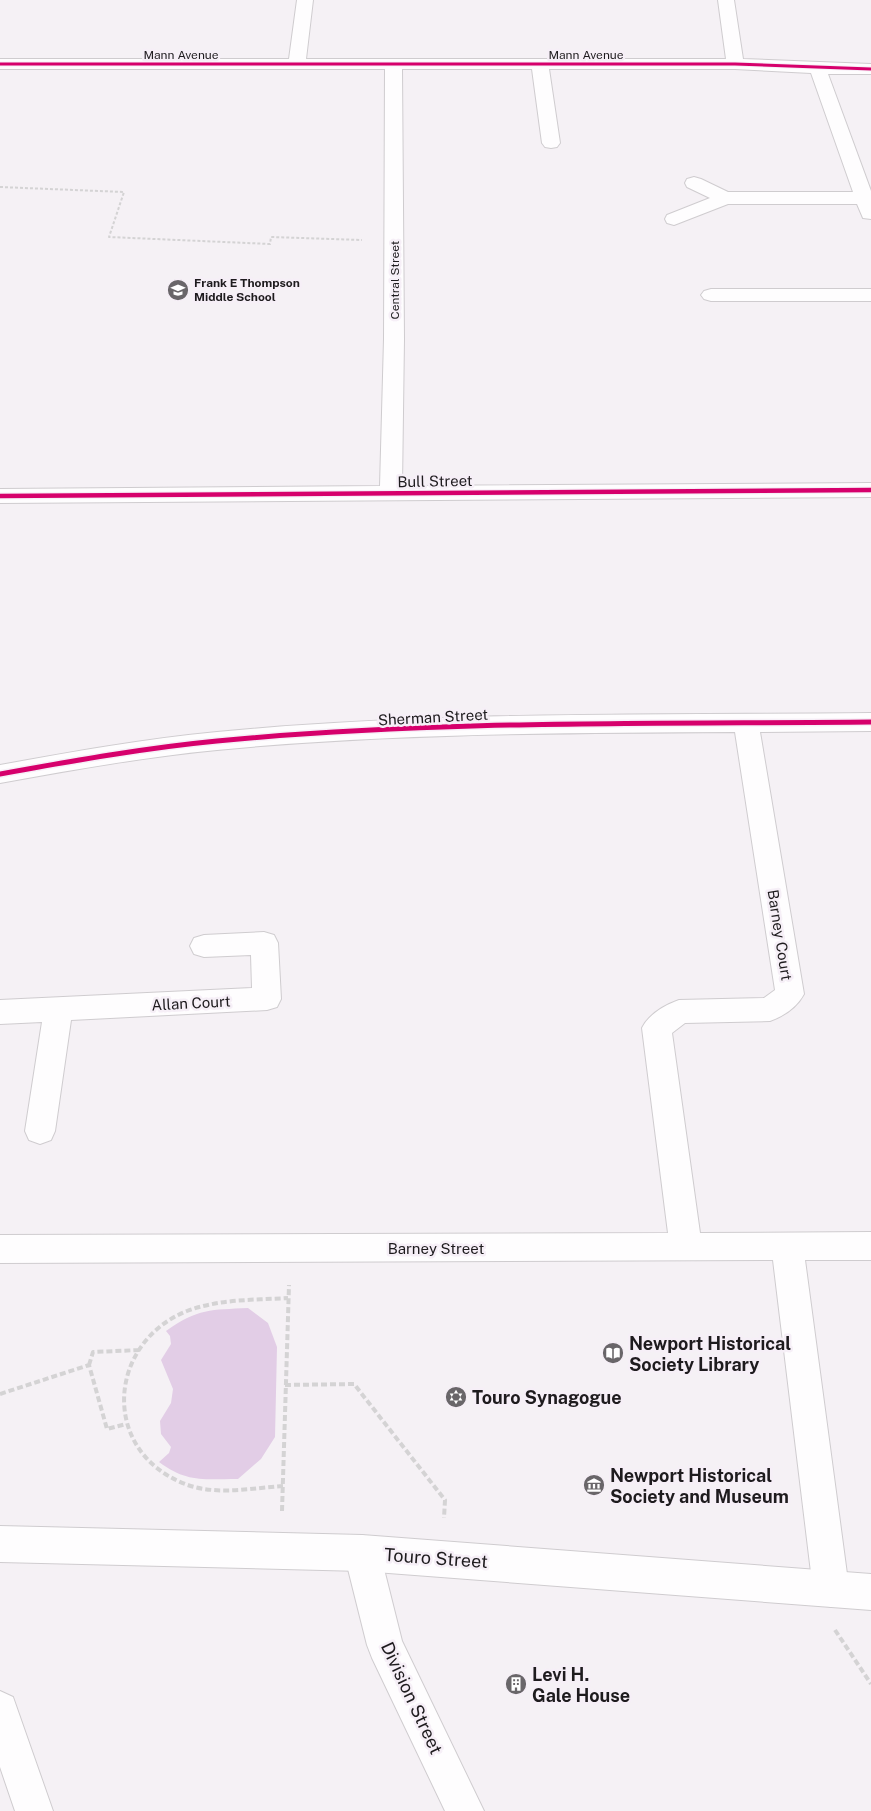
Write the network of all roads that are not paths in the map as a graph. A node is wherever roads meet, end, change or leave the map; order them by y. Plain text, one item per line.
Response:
1 (305, 0) edge
2 (726, 0) edge
3 (0, 64) edge
4 (736, 64) junction
5 (540, 65) junction
6 (297, 66) junction
7 (393, 66) junction
8 (818, 69) junction
9 (871, 69) edge
10 (551, 143) dead end
11 (694, 183) dead end
12 (725, 198) junction
13 (868, 206) edge
14 (674, 219) dead end
15 (711, 295) dead end
16 (871, 295) edge
17 (871, 490) edge
18 (391, 494) junction
19 (0, 496) edge
20 (871, 722) edge
21 (746, 723) junction
22 (0, 774) edge
23 (204, 946) dead end
24 (58, 1009) junction
25 (0, 1012) edge
26 (40, 1131) dead end
27 (871, 1246) edge
28 (787, 1247) junction
29 (686, 1248) junction
30 (0, 1249) edge
31 (0, 1544) edge
32 (362, 1553) junction
33 (858, 1595) edge
34 (0, 1710) edge
35 (34, 1811) edge
36 (465, 1811) edge

1 - 6 street
2 - 4 street
3 - 6 street, Mann Avenue
4 - 5 street, Mann Avenue
4 - 8 street, Mann Avenue
5 - 7 street, Mann Avenue
5 - 10 street
6 - 7 street, Mann Avenue
7 - 18 street, Central Street
8 - 9 street, Mann Avenue
8 - 13 street
11 - 12 street
12 - 13 street
12 - 14 street
15 - 16 street
17 - 18 street, Bull Street
18 - 19 street, Bull Street
20 - 21 street, Sherman Street
21 - 22 street, Sherman Street
21 - 29 street, Barney Court
23 - 24 street, Allan Court
24 - 25 street, Allan Court
24 - 26 street
27 - 28 street, Barney Street
28 - 29 street, Barney Street
28 - 33 street
29 - 30 street, Barney Street
31 - 32 street, Touro Street
32 - 33 street, Touro Street
32 - 36 street, Division Street
34 - 35 street

